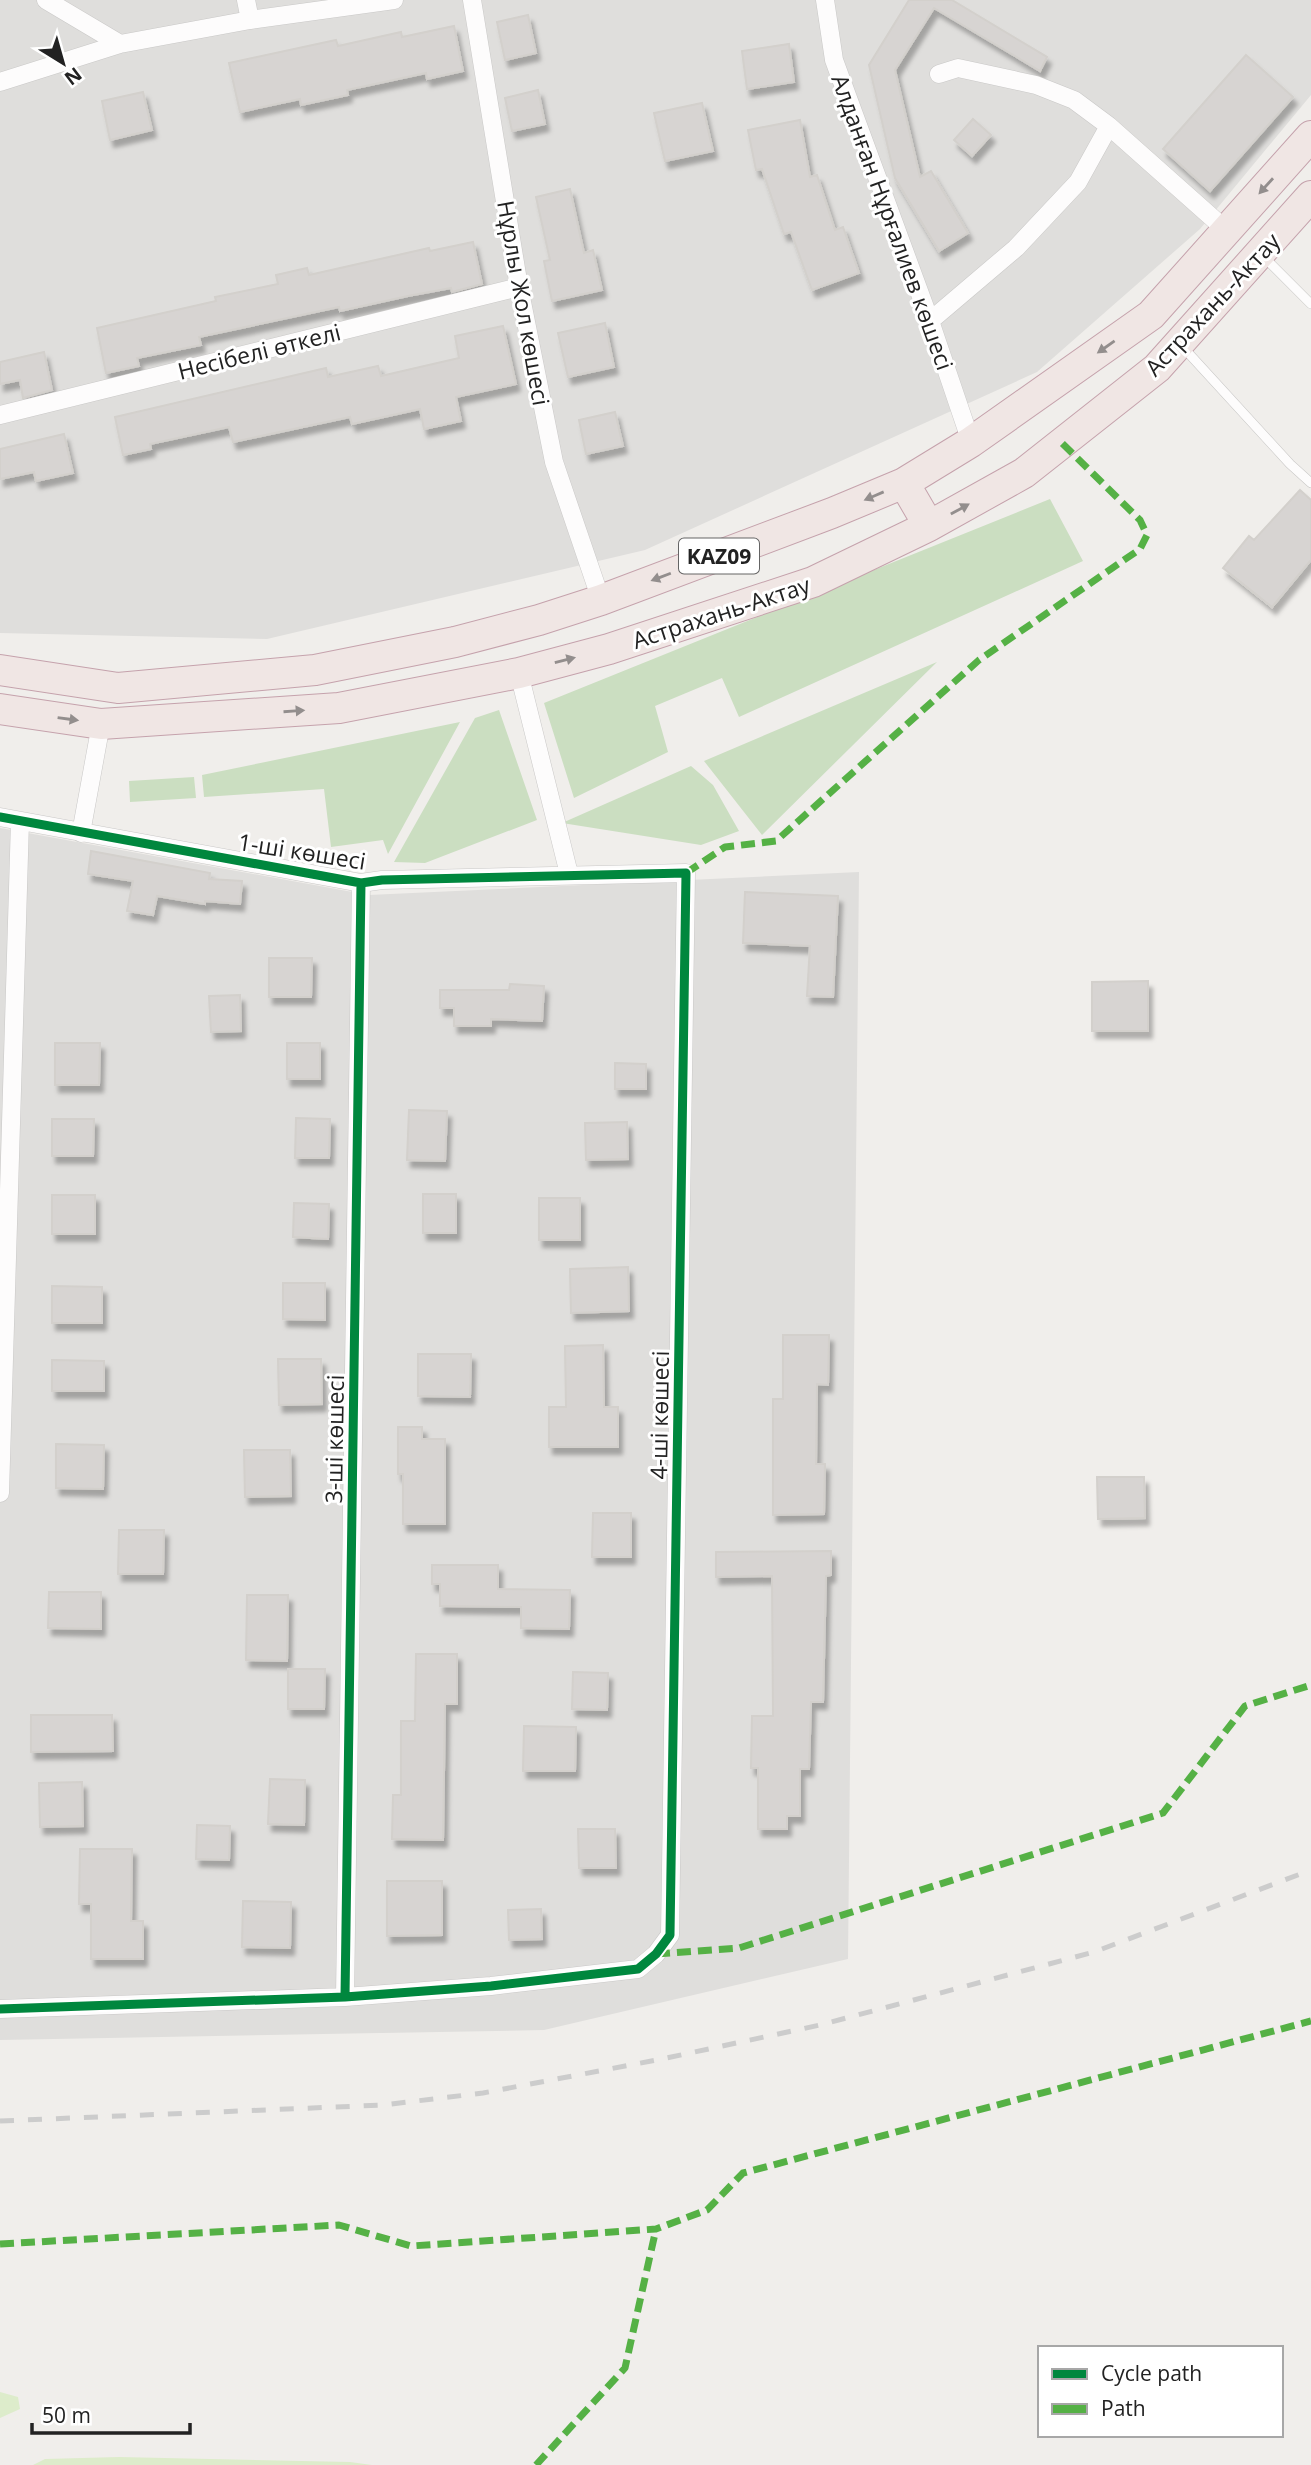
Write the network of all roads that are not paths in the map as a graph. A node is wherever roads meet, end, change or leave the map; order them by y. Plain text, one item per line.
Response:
1 (46, 0) edge
2 (246, 0) edge
3 (394, 0) edge
4 (471, 0) edge
5 (825, 0) edge
6 (250, 20) junction
7 (120, 44) junction
8 (939, 75) dead end
9 (0, 82) edge
10 (1108, 126) junction
11 (1311, 135) edge
12 (1311, 196) edge
13 (1226, 230) junction
14 (1261, 253) junction
15 (519, 287) junction
16 (1311, 304) edge
17 (930, 321) junction
18 (1180, 344) junction
19 (0, 415) edge
20 (971, 442) junction
21 (904, 483) junction
22 (1311, 484) edge
23 (929, 526) junction
24 (601, 600) junction
25 (0, 670) edge
26 (519, 673) junction
27 (0, 709) edge
28 (101, 724) junction
29 (0, 817) edge
30 (20, 821) junction
31 (81, 833) junction
32 (685, 873) joint
33 (569, 874) junction
34 (361, 883) junction
35 (0, 1493) edge
36 (345, 1997) junction
37 (0, 2009) edge

1 - 7 street
2 - 6 street
3 - 6 street
4 - 15 street, Нұрлы Жол көшесі
5 - 17 street, Алданған Нұрғалиев көшесі
6 - 7 street
7 - 9 street
8 - 10 street
10 - 13 street
10 - 17 street
11 -> 13 highway, KAZ09
12 - 14 highway, Астрахань-Актау / KAZ09
13 -> 20 highway, KAZ09
14 - 16 lane
14 - 18 highway, Астрахань-Актау / KAZ09
15 - 19 street, Несібелі өткелі
15 - 24 street, Нұрлы Жол көшесі
17 - 20 street, Алданған Нұрғалиев көшесі
18 - 22 lane
23 -> 18 highway, Астрахань-Актау / KAZ09
20 - 21 highway, KAZ09
21 - 23 highway
21 -> 24 highway, KAZ09
26 -> 23 highway, Астрахань-Актау / KAZ09
24 - 25 highway, KAZ09
28 -> 26 highway, Астрахань-Актау / KAZ09
26 - 33 street
27 -> 28 highway, Астрахань-Актау / KAZ09
28 - 31 street
29 - 30 street, 1-шi көшесі
30 - 31 street, 1-шi көшесі
30 - 35 street
31 - 34 street, 1-шi көшесі
32 - 33 street, 1-шi көшесі
32 - 36 street, 4-шi көшесі
33 - 34 street, 1-шi көшесі
34 - 36 street, 3-шi көшесі
36 - 37 street

